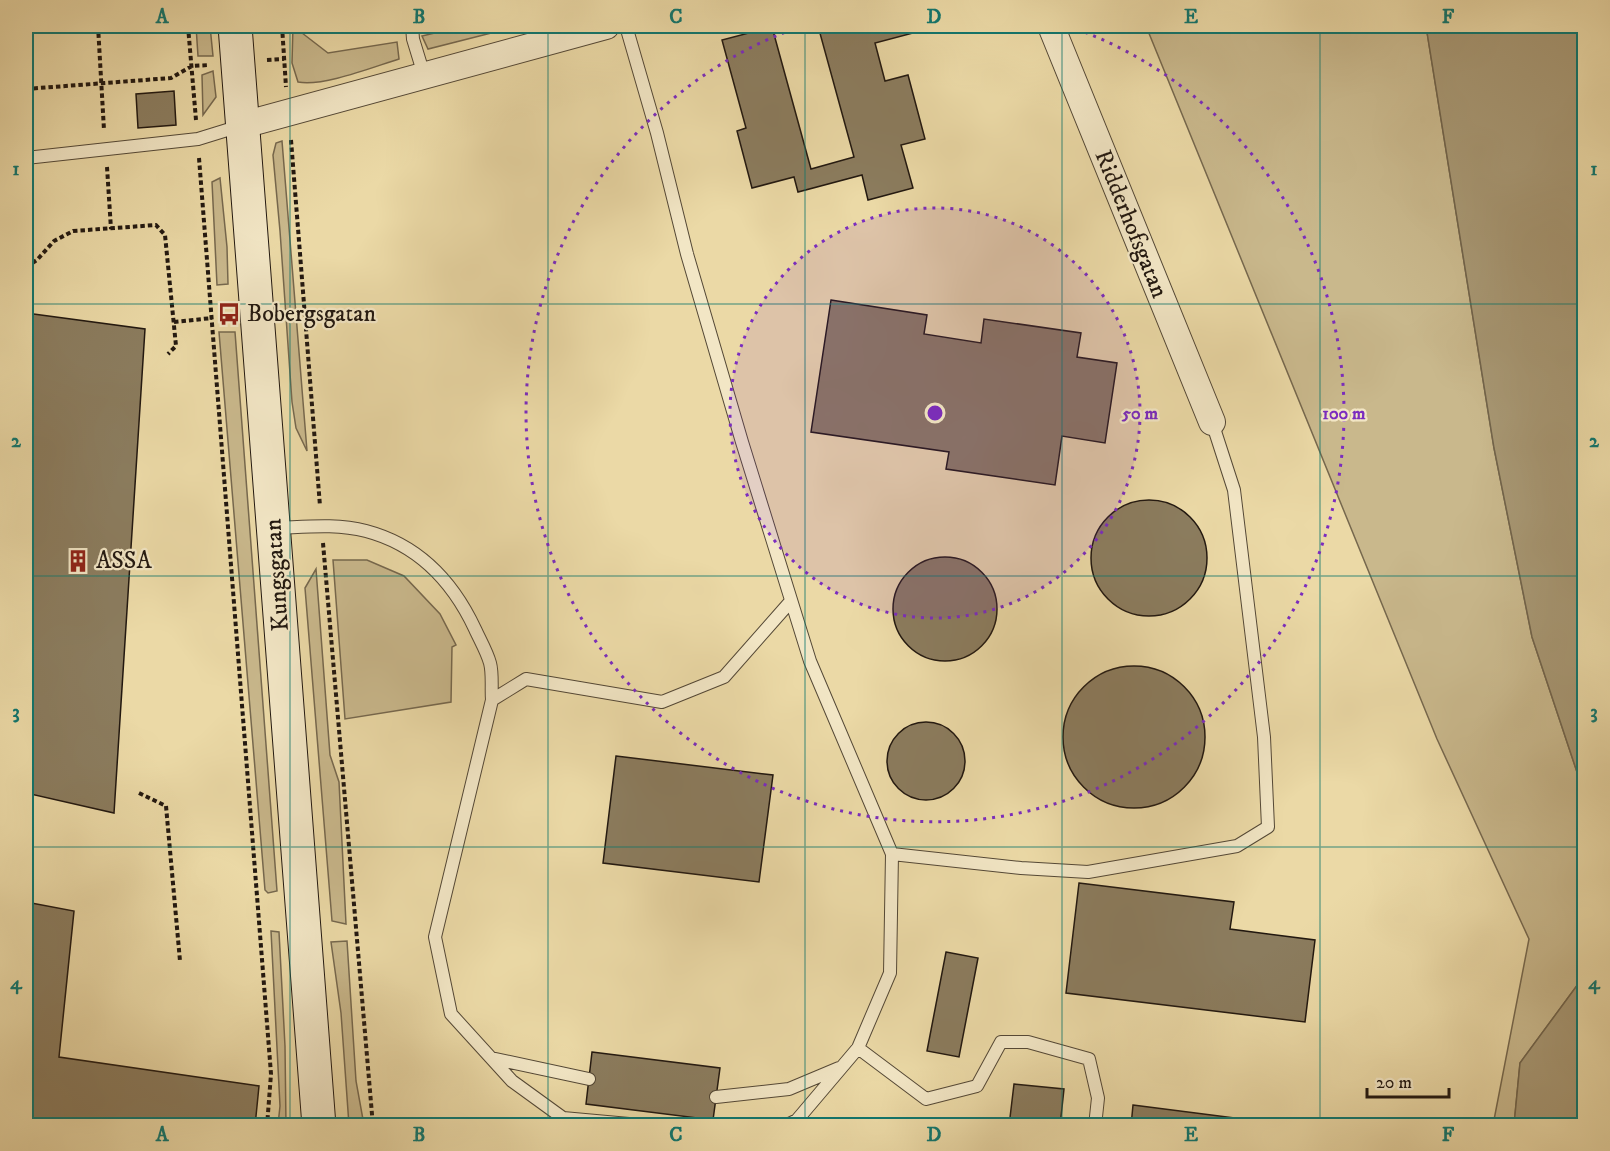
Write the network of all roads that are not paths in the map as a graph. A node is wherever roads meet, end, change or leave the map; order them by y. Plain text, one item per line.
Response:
1 (235, 26) edge
2 (412, 26) edge
3 (606, 26) edge
4 (627, 26) edge
5 (1051, 26) edge
6 (572, 30) edge
7 (423, 75) junction
8 (243, 125) junction
9 (26, 158) edge
10 (1212, 422) joint
11 (273, 528) junction
12 (791, 601) junction
13 (492, 700) junction
14 (892, 854) junction
15 (858, 1048) junction
16 (491, 1058) junction
17 (843, 1066) junction
18 (589, 1079) dead end
19 (716, 1097) dead end
20 (319, 1125) edge
21 (651, 1125) edge
22 (785, 1125) edge
23 (1095, 1125) edge

1 - 8 main road, Kungsgatan
2 - 7 lane
3 - 6 street
4 - 12 lane
5 - 10 street, Ridderhofsgatan
6 - 7 street
7 - 8 street
8 - 9 lane
8 - 11 main road, Kungsgatan
10 - 14 lane
11 - 13 lane
11 - 20 main road, Kungsgatan
12 - 13 lane
12 - 14 lane
13 - 16 lane
14 - 15 lane
15 - 17 lane
15 - 23 lane
16 - 18 lane
16 - 21 lane
17 - 19 lane
17 - 22 lane

